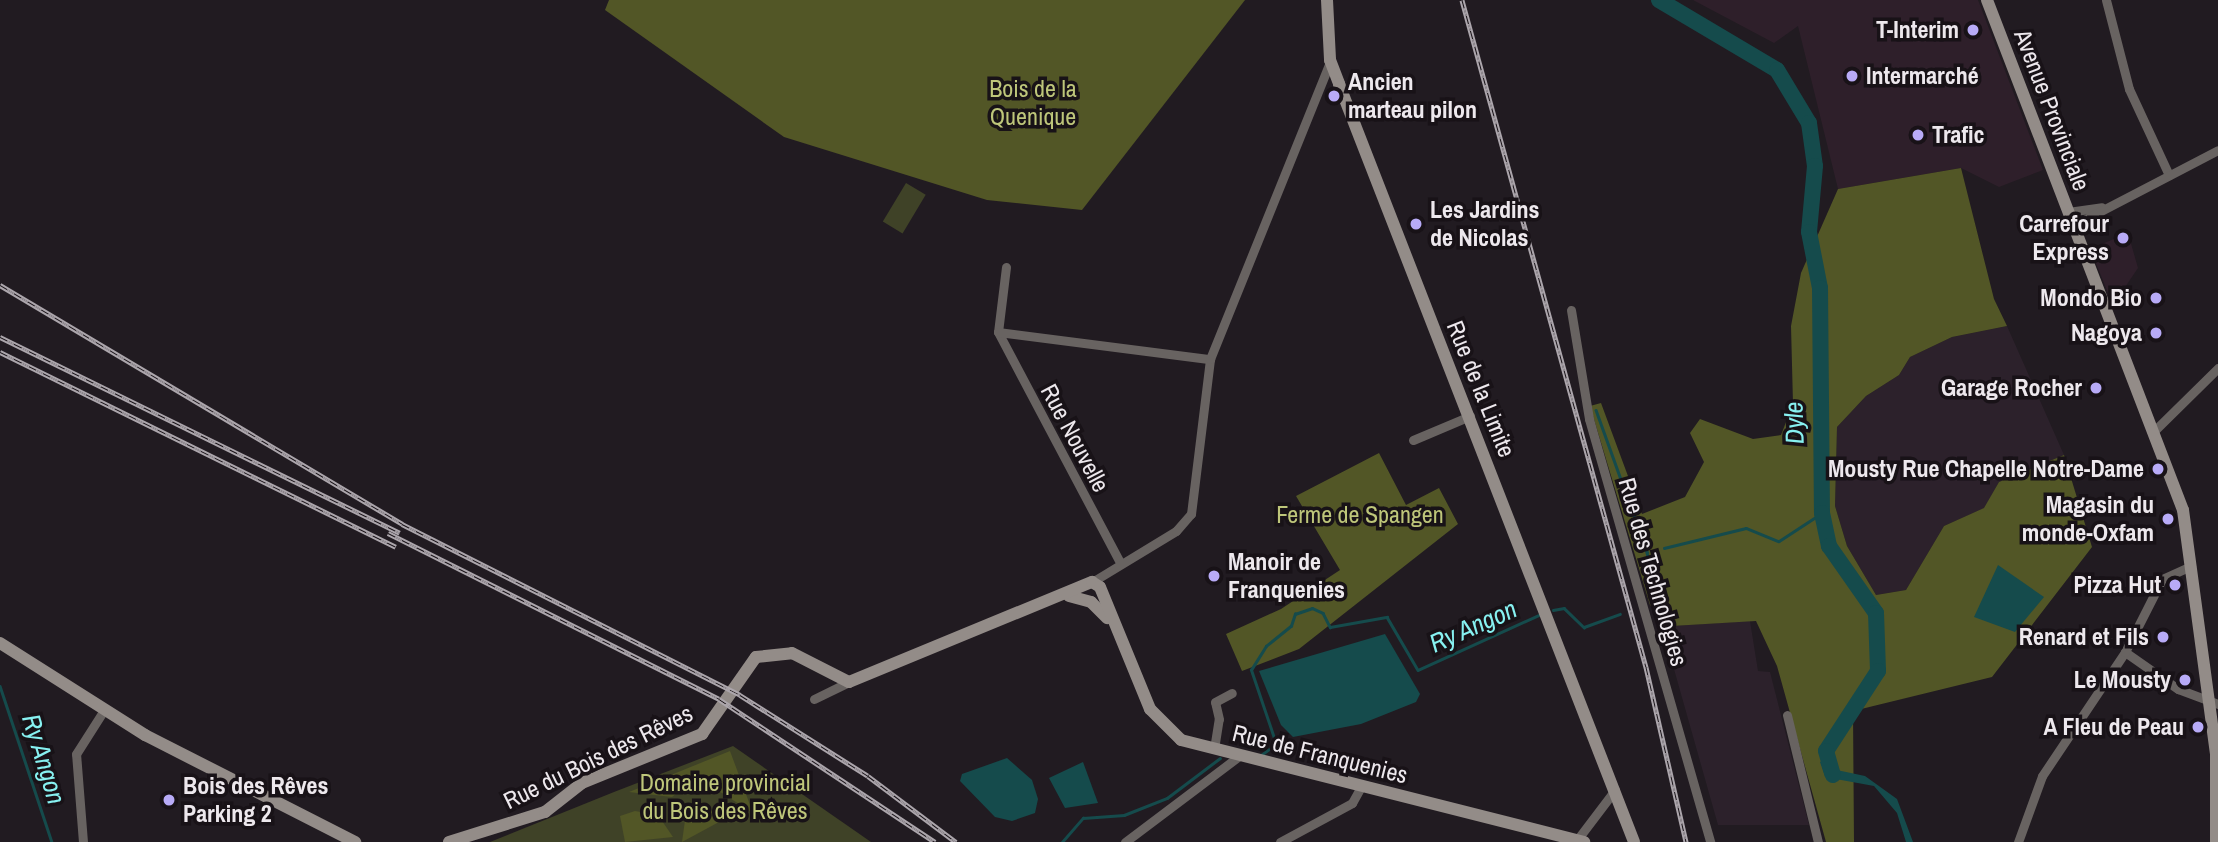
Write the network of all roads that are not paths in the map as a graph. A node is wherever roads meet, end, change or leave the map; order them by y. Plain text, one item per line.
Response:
1 (1327, 0) edge
2 (1987, 0) edge
3 (2106, 0) edge
4 (1330, 60) junction
5 (1339, 85) junction
6 (1322, 89) junction
7 (2218, 150) edge
8 (2169, 175) junction
9 (2104, 206) junction
10 (2068, 212) junction
11 (2074, 225) junction
12 (1006, 267) dead end
13 (1571, 310) dead end
14 (998, 332) junction
15 (1210, 359) junction
16 (2218, 368) edge
17 (1469, 416) junction
18 (2153, 432) junction
19 (1413, 440) dead end
20 (1119, 561) junction
21 (2190, 566) junction
22 (1091, 592) junction
23 (0, 643) edge
24 (2124, 652) junction
25 (849, 682) junction
26 (1232, 693) dead end
27 (814, 699) dead end
28 (2214, 706) edge
29 (104, 710) junction
30 (1787, 715) dead end
31 (1214, 749) junction
32 (1239, 756) junction
33 (1361, 787) junction
34 (1615, 790) junction
35 (1580, 841) edge
36 (83, 842) edge
37 (355, 842) edge
38 (449, 842) edge
39 (1125, 842) edge
40 (1280, 842) edge
41 (1634, 842) edge
42 (1710, 842) edge
43 (1818, 842) edge
44 (2018, 842) edge
45 (2216, 842) edge

1 - 4 street, Rue de la Limite
2 - 10 street, Avenue Provinciale
3 - 8 street
4 - 5 street, Rue de la Limite
4 - 6 street
5 - 6 street
5 - 17 street, Rue de la Limite
6 - 15 street
7 - 8 street
8 - 9 street
9 - 10 street
9 - 11 street
10 - 11 street, Avenue Provinciale
11 - 18 street, Avenue Provinciale
12 - 14 street
13 - 42 street, Rue des Technologies
14 - 15 street
14 - 20 street, Rue Nouvelle
15 - 20 street
16 - 18 street
17 - 19 street
17 - 34 street, Rue de la Limite
18 - 21 street, Avenue Provinciale
20 - 22 street
21 - 24 street
21 - 28 street, Avenue Provinciale
22 - 25 street
22 - 31 street, Rue de Franquenies
23 - 29 street
24 - 28 street
24 - 44 street
25 - 27 street
25 - 38 street, Rue du Bois des Rêves
26 - 31 street
28 - 45 street, Avenue Provinciale
29 - 36 street
29 - 37 street
30 - 43 street
31 - 32 street, Rue de Franquenies
32 - 33 street, Rue de Franquenies
32 - 39 street
33 - 35 street, Rue de Franquenies
33 - 40 street
34 - 35 street
34 - 41 street, Rue de la Limite

